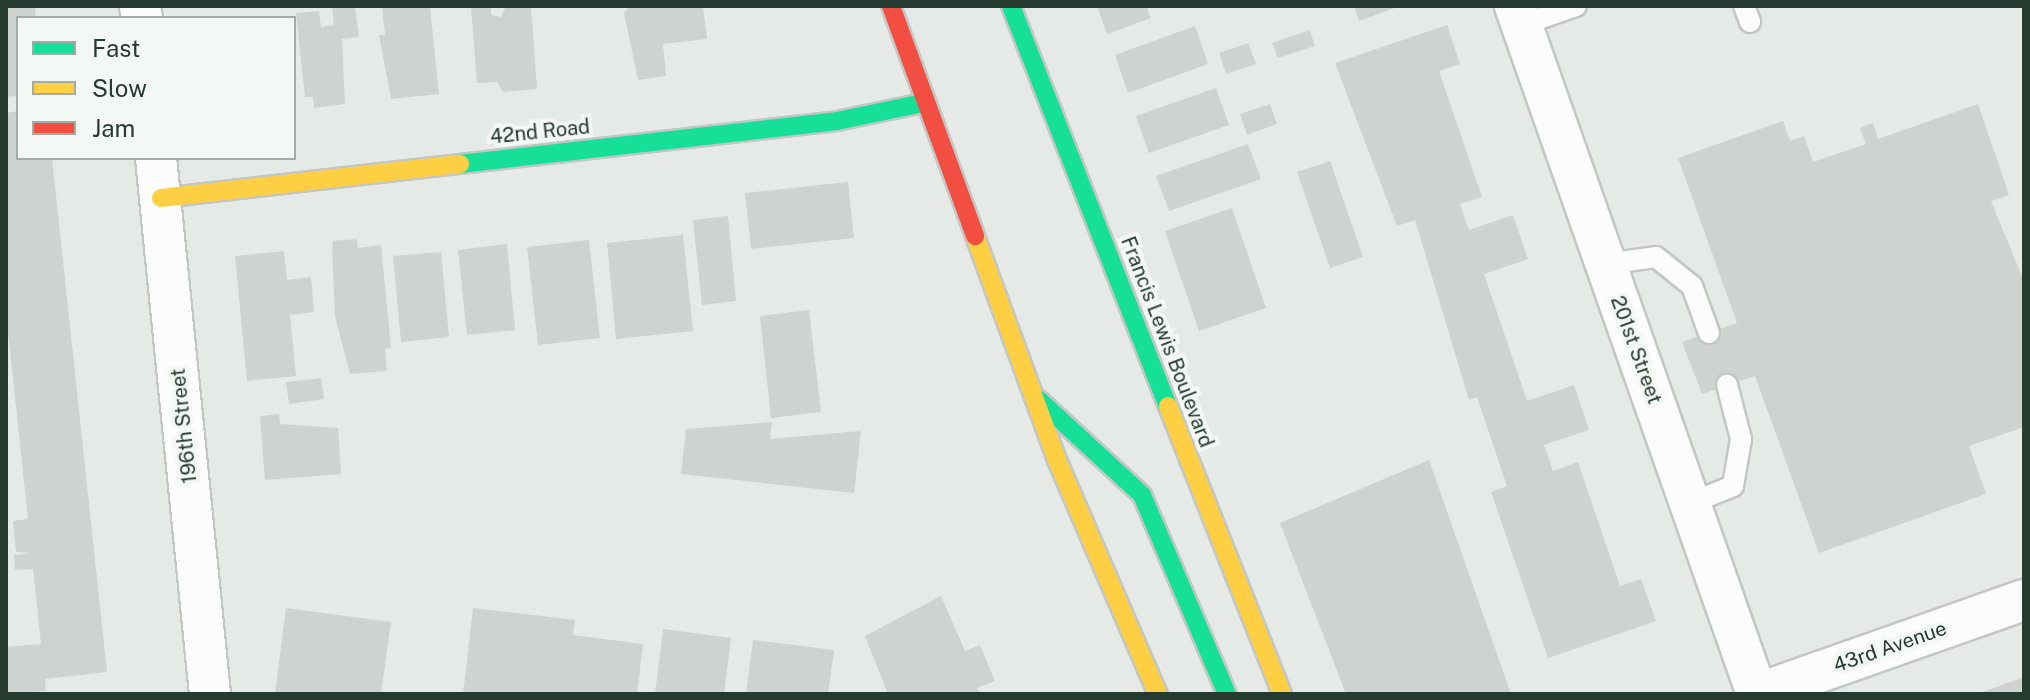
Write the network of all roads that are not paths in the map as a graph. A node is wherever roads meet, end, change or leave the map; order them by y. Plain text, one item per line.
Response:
1 (891, 6) edge
2 (1011, 6) edge
3 (1576, 6) edge
4 (1518, 15) edge
5 (923, 103) junction
6 (156, 160) edge
7 (161, 198) junction
8 (1605, 264) junction
9 (1709, 333) dead end
10 (1727, 385) dead end
11 (1031, 393) junction
12 (1691, 503) junction
13 (2024, 600) edge
14 (210, 694) edge
15 (1158, 694) edge
16 (1227, 694) edge
17 (1282, 694) edge
18 (1757, 694) edge

1 - 5 main road
2 - 17 main road, Francis Lewis Boulevard
3 - 4 lane
4 - 8 street, 201st Street
5 - 7 main road, 42nd Road
5 - 11 main road
6 - 7 street, 196th Street
7 - 14 street, 196th Street
8 - 9 lane
8 - 12 street, 201st Street
10 - 12 lane
11 - 15 main road
11 - 16 main road
12 - 18 street, 201st Street
13 - 18 street, 43rd Avenue

